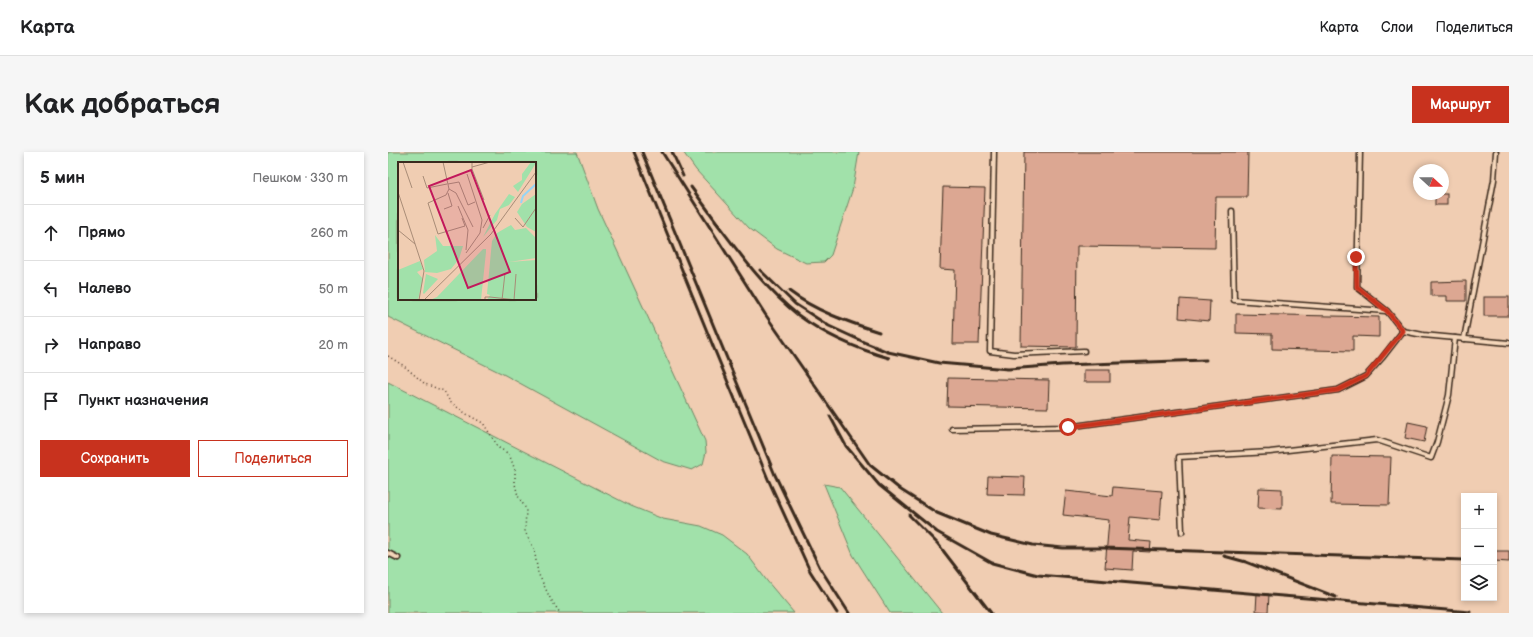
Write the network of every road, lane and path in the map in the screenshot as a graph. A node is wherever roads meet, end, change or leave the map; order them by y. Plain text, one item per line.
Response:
1 (994, 152) edge
2 (1360, 152) edge
3 (1496, 152) edge
4 (1232, 211) dead end
5 (1387, 311) junction
6 (1403, 331) junction
7 (1455, 338) junction
8 (1464, 339) junction
9 (1509, 343) edge
10 (1084, 350) dead end
11 (388, 356) edge
12 (952, 429) dead end
13 (1182, 532) dead end
14 (388, 553) edge
15 (398, 558) dead end
16 (560, 613) edge

1 - 10 lane
2 - 5 lane
3 - 8 lane
4 - 5 lane
5 - 6 lane
6 - 7 lane
6 - 12 lane
7 - 8 lane
7 - 13 lane
8 - 9 lane
11 - 16 path
14 - 15 lane

